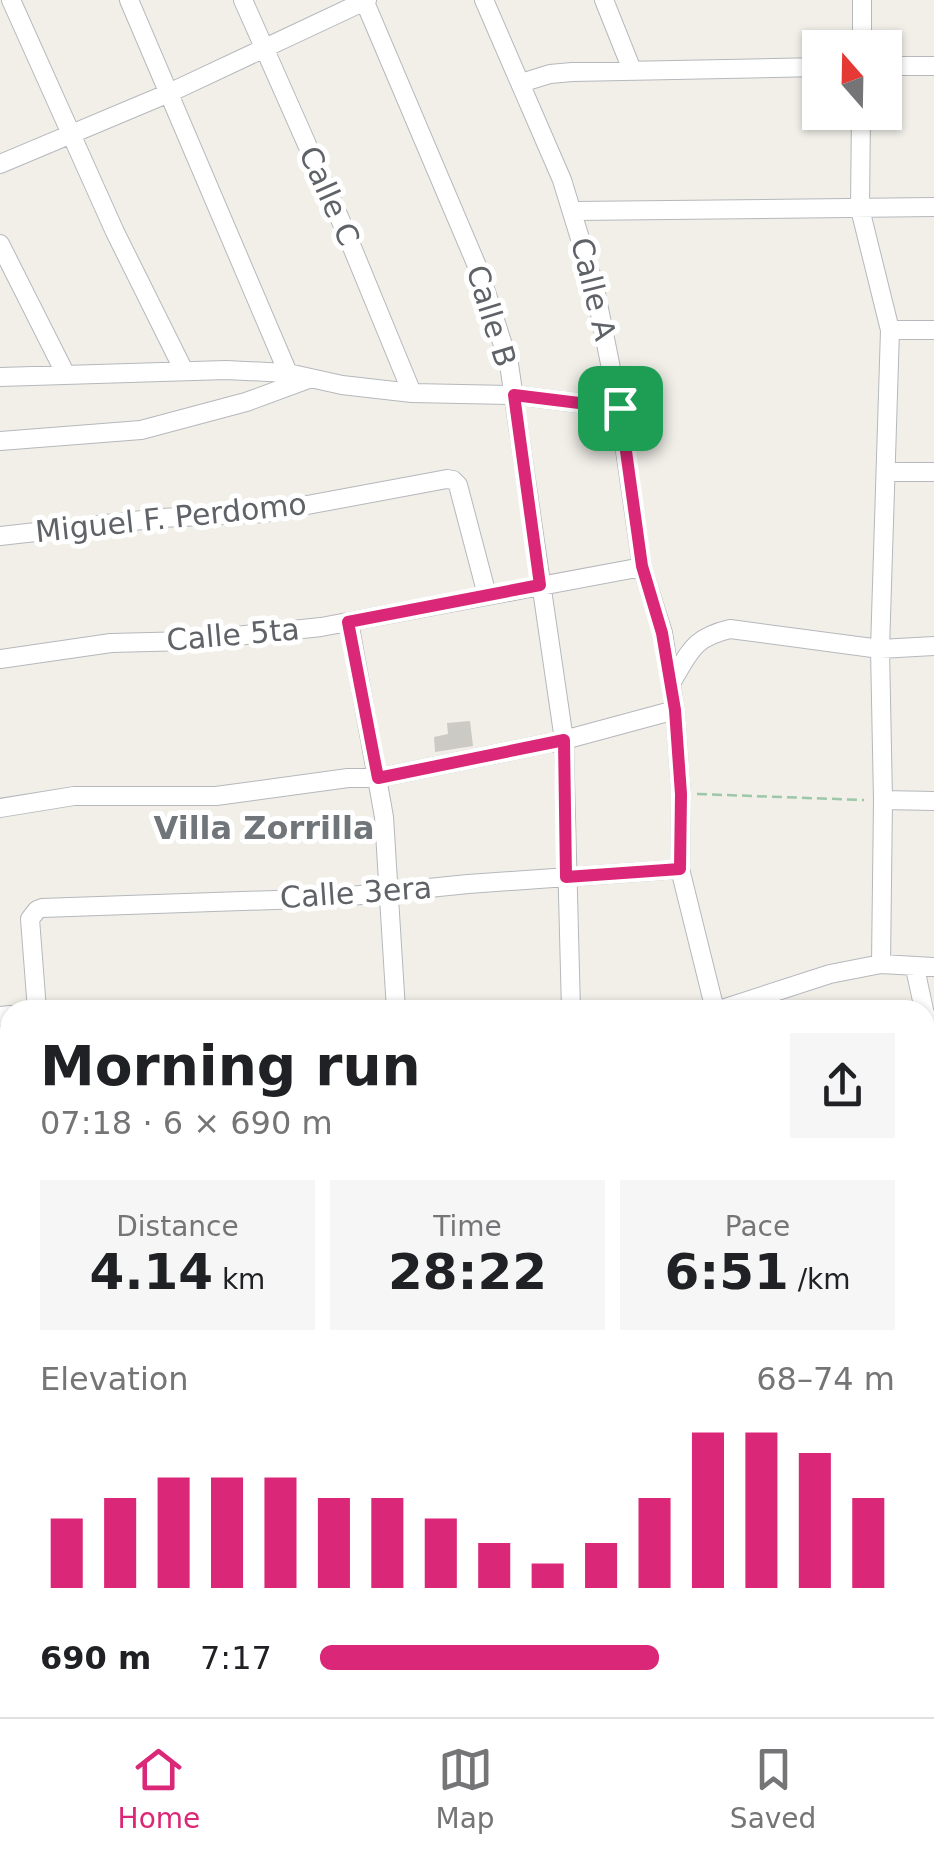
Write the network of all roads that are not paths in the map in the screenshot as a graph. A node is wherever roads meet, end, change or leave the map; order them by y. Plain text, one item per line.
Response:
1 (11, 0) edge
2 (128, 0) edge
3 (243, 0) edge
4 (365, 0) edge
5 (484, 0) edge
6 (604, 0) edge
7 (862, 0) edge
8 (862, 30) edge
9 (264, 48) junction
10 (902, 66) edge
11 (934, 66) edge
12 (802, 67) edge
13 (632, 70) junction
14 (522, 83) junction
15 (169, 93) junction
16 (861, 130) edge
17 (72, 133) junction
18 (0, 164) edge
19 (934, 207) edge
20 (860, 209) junction
21 (574, 211) junction
22 (0, 244) edge
23 (890, 330) junction
24 (934, 330) edge
25 (184, 370) junction
26 (288, 373) junction
27 (66, 375) junction
28 (0, 377) edge
29 (312, 378) junction
30 (412, 393) junction
31 (514, 395) junction
32 (620, 408) junction
33 (0, 441) edge
34 (886, 472) junction
35 (934, 472) edge
36 (0, 536) edge
37 (642, 566) junction
38 (540, 585) junction
39 (487, 595) junction
40 (348, 622) junction
41 (934, 646) edge
42 (880, 649) junction
43 (0, 658) edge
44 (670, 682) junction
45 (675, 710) junction
46 (564, 740) junction
47 (378, 778) junction
48 (883, 800) junction
49 (934, 801) edge
50 (0, 808) edge
51 (680, 869) junction
52 (566, 877) junction
53 (390, 892) junction
54 (881, 964) junction
55 (925, 967) edge
56 (36, 1000) edge
57 (395, 1000) edge
58 (570, 1000) edge
59 (714, 1000) edge
60 (748, 1000) edge
61 (925, 1000) edge

1 - 17 street
2 - 15 street
3 - 9 street, Calle C
4 - 9 street
4 - 31 street, Calle B
5 - 14 street, Calle A
6 - 13 street
7 - 8 street
9 - 15 street
9 - 30 street, Calle C
10 - 11 street
12 - 13 street
13 - 14 street
14 - 21 street, Calle A
15 - 17 street
15 - 26 street
16 - 20 street
17 - 18 street
17 - 25 street
19 - 20 street
20 - 21 street
20 - 23 street
21 - 32 street, Calle A
22 - 27 street
23 - 24 street
23 - 34 street
25 - 26 street
25 - 27 street
26 - 29 street
27 - 28 street
29 - 30 street
29 - 33 street
30 - 31 street
31 - 32 street
31 - 38 street, Calle B
32 - 37 street, Calle A
34 - 35 street
34 - 42 street
36 - 39 street, Miguel F. Perdomo
37 - 38 street, Calle 5ta
37 - 44 street, Calle A
38 - 39 street, Calle 5ta
38 - 46 street, Calle B
39 - 40 street, Calle 5ta
40 - 43 street, Calle 5ta
40 - 47 street
41 - 42 street
42 - 44 street
42 - 48 street
44 - 45 street, Calle A
45 - 46 street
45 - 51 street, Calle A
46 - 47 street
46 - 52 street, Calle B
47 - 50 street
47 - 53 street
48 - 49 street
48 - 54 street
51 - 52 street, Calle 3era
51 - 59 street, Calle A
52 - 53 street, Calle 3era
52 - 58 street, Calle B
53 - 56 street, Calle 3era
53 - 57 street
54 - 55 street
54 - 60 street
55 - 61 street

